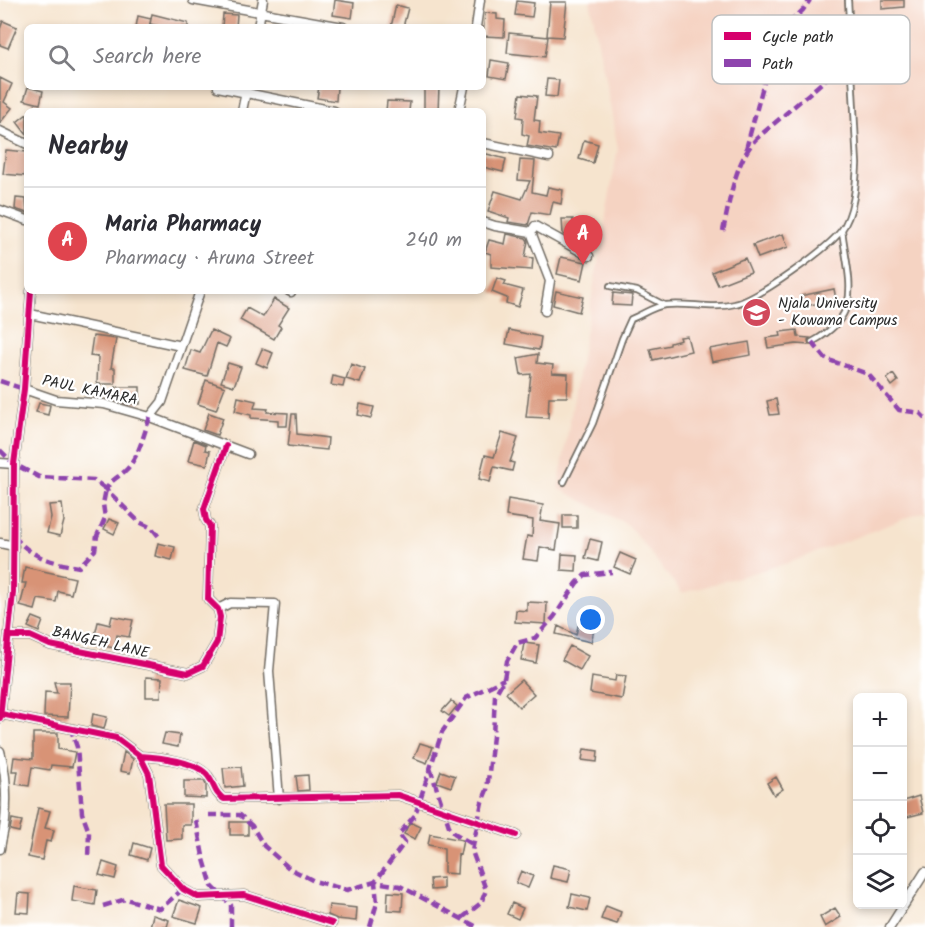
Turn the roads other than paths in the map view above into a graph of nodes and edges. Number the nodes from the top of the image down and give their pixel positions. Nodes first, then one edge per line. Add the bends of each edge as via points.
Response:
1 (193, 0) edge
2 (263, 0) edge
3 (480, 0) edge
4 (849, 0) edge
5 (261, 11) junction
6 (850, 15) edge
7 (259, 24) edge
8 (328, 24) edge
9 (476, 24) edge
10 (853, 84) edge
11 (246, 90) edge
12 (463, 90) edge
13 (243, 108) edge
14 (321, 108) edge
15 (460, 108) edge
16 (0, 131) edge
17 (24, 143) edge
18 (486, 144) edge
19 (549, 157) dead end
20 (0, 210) edge
21 (24, 219) edge
22 (486, 223) edge
23 (533, 229) junction
24 (842, 231) junction
25 (589, 256) dead end
26 (610, 286) dead end
27 (31, 294) edge
28 (200, 294) edge
29 (664, 305) junction
30 (545, 311) dead end
31 (30, 314) junction
32 (812, 342) dead end
33 (182, 346) junction
34 (24, 389) junction
35 (150, 417) junction
36 (226, 446) junction
37 (248, 454) dead end
38 (0, 463) edge
39 (14, 465) junction
40 (564, 482) dead end
41 (0, 543) edge
42 (14, 546) junction
43 (218, 609) junction
44 (10, 636) junction
45 (0, 716) edge
46 (0, 751) edge
47 (140, 756) junction
48 (279, 799) junction
49 (516, 835) dead end
50 (0, 844) edge
51 (0, 849) edge
52 (925, 872) edge
53 (332, 923) dead end
54 (890, 927) edge

1 - 5 street
2 - 5 street
3 - 9 street
4 - 6 lane
5 - 7 street
5 - 8 street
10 - 24 lane via 856,188
11 - 13 street
11 - 14 street
12 - 15 street
16 - 17 street
18 - 19 street
20 - 21 street
22 - 23 street
23 - 25 street
23 - 30 street via 550,281
24 - 29 lane via 776,283 746,300 719,306
24 - 32 lane via 849,305 843,318 827,334
26 - 29 lane via 637,291
27 - 31 street
28 - 33 street
29 - 40 lane via 631,319 593,423
31 - 33 street
31 - 34 street
33 - 35 street via 162,402
34 - 35 street, PAUL KAMARA via 56,400 104,404
34 - 39 street
35 - 36 street, PAUL KAMARA
36 - 37 street, PAUL KAMARA
36 - 43 street via 204,509 210,526 208,599
38 - 39 street
39 - 42 street
41 - 42 street
42 - 44 street
43 - 44 street, BANGEH LANE via 217,642 203,666 188,673 50,645 30,636
43 - 48 street via 230,603 275,604 269,671
44 - 45 street
45 - 47 street via 116,738
46 - 50 street via 5,803
47 - 48 street via 164,757 197,768 207,775 224,800
47 - 53 street via 149,774 161,865 183,889 198,897 244,895
48 - 49 street via 398,795
50 - 51 street
52 - 54 street

